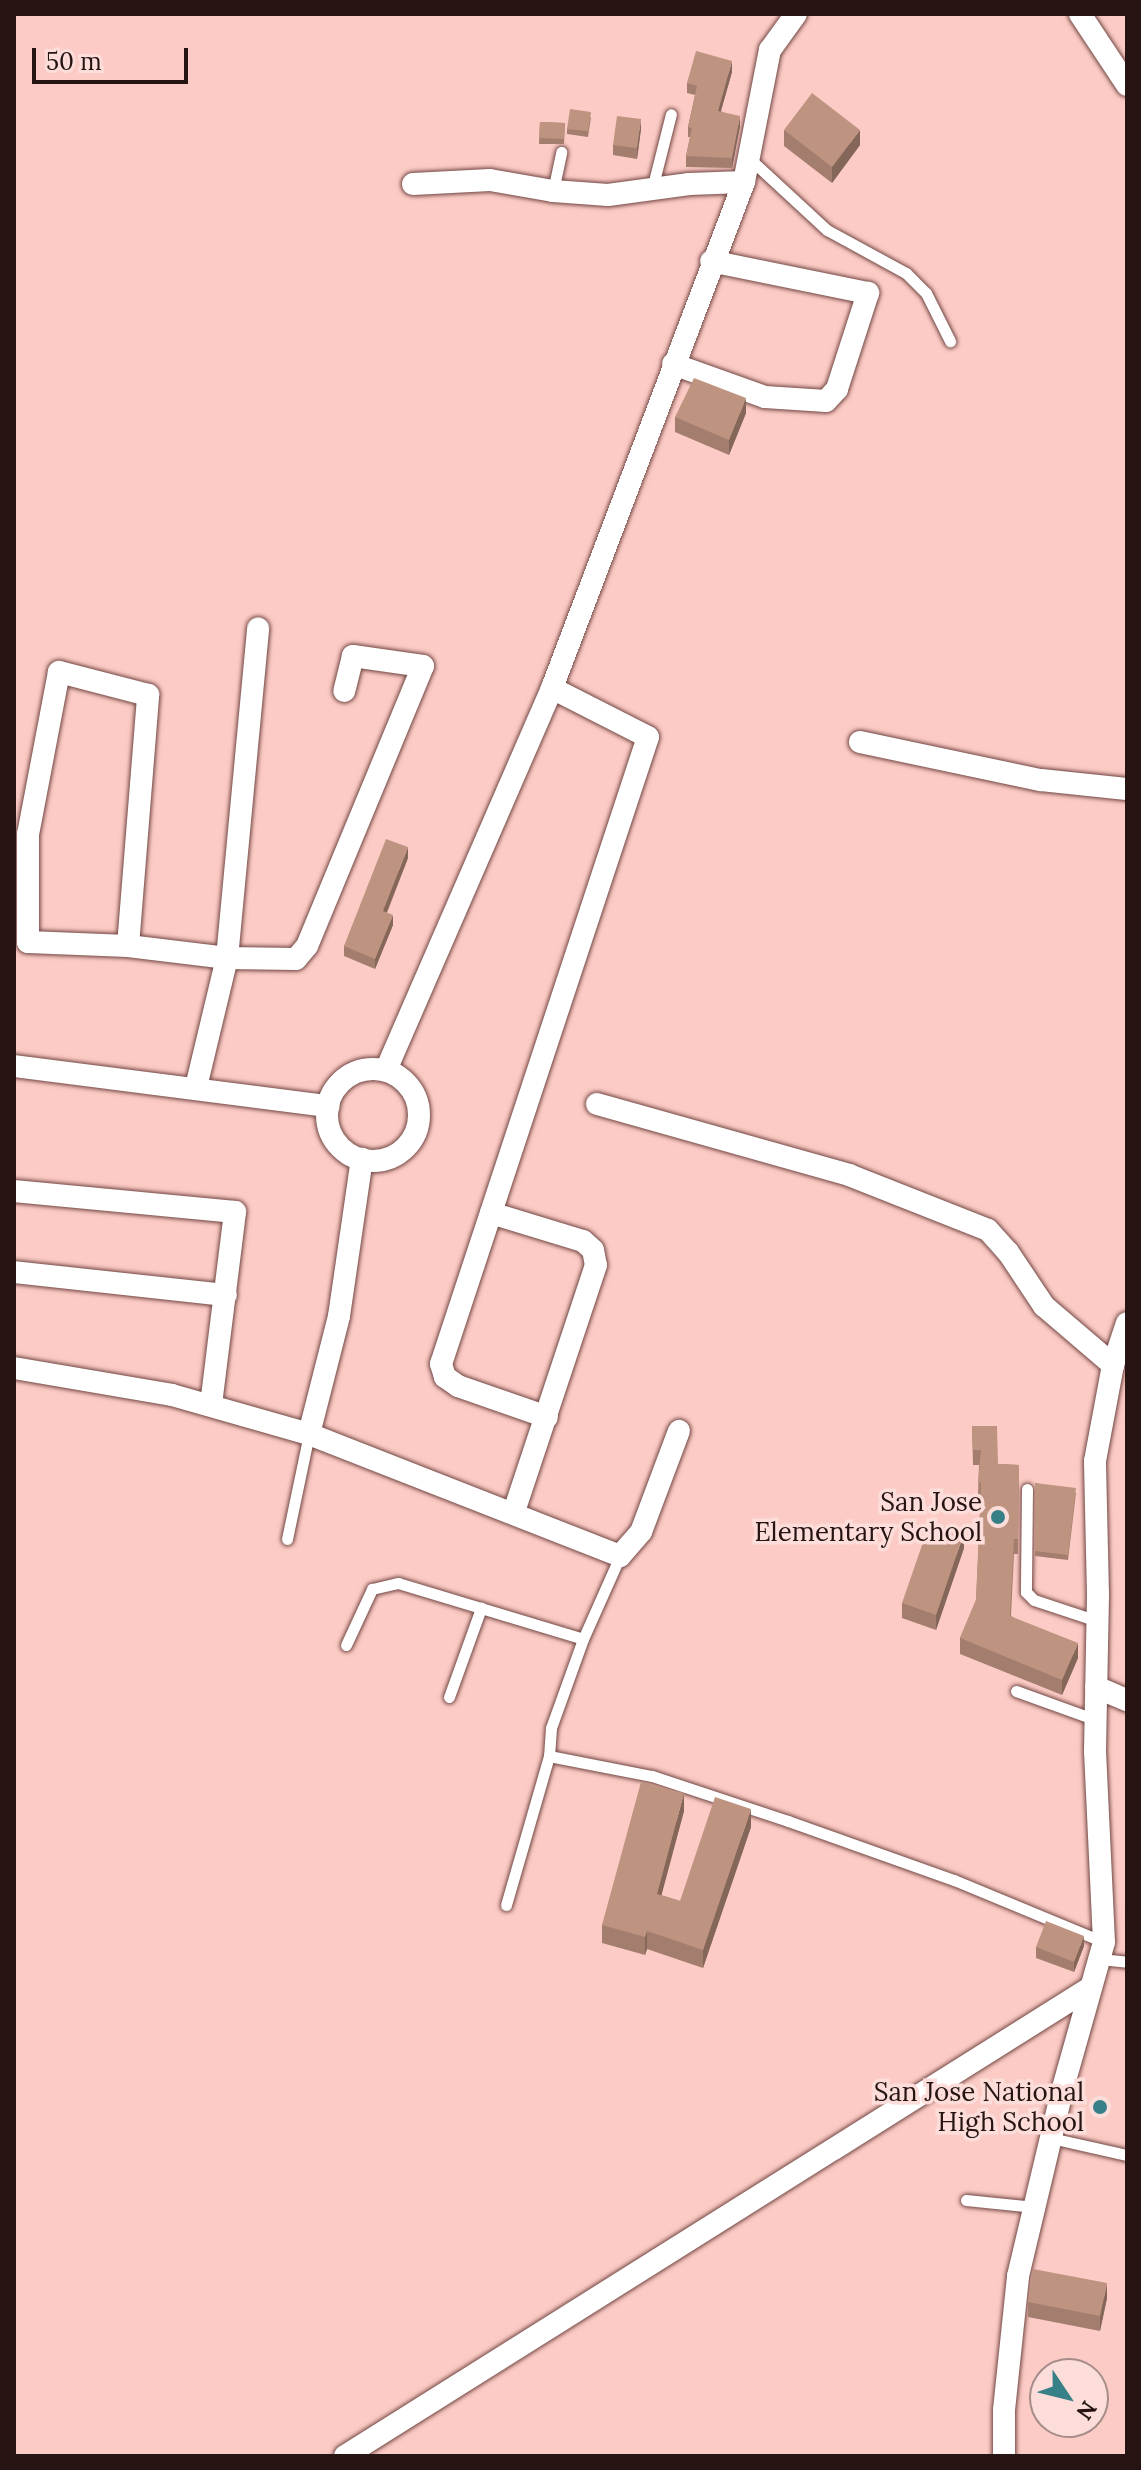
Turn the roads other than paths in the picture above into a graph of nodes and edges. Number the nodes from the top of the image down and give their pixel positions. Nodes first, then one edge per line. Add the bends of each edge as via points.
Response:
1 (796, 14) edge
2 (1080, 14) edge
3 (1127, 85) edge
4 (671, 114) dead end
5 (561, 152) dead end
6 (750, 159) junction
7 (744, 182) junction
8 (413, 184) dead end
9 (652, 189) junction
10 (553, 191) junction
11 (711, 261) junction
12 (950, 341) dead end
13 (673, 364) junction
14 (258, 628) dead end
15 (552, 688) junction
16 (344, 691) dead end
17 (860, 742) dead end
18 (1127, 789) edge
19 (21, 836) edge
20 (128, 946) junction
21 (227, 958) junction
22 (14, 1066) edge
23 (386, 1070) junction
24 (196, 1087) junction
25 (597, 1104) dead end
26 (328, 1106) junction
27 (362, 1159) junction
28 (14, 1191) edge
29 (491, 1213) junction
30 (14, 1272) edge
31 (226, 1295) junction
32 (1127, 1323) edge
33 (1113, 1365) junction
34 (14, 1368) edge
35 (211, 1405) junction
36 (547, 1417) junction
37 (679, 1431) dead end
38 (309, 1434) junction
39 (1027, 1489) dead end
40 (514, 1512) junction
41 (287, 1539) dead end
42 (620, 1556) junction
43 (481, 1608) junction
44 (1097, 1621) junction
45 (583, 1639) junction
46 (346, 1645) dead end
47 (1096, 1687) junction
48 (1016, 1691) dead end
49 (449, 1697) dead end
50 (1127, 1700) edge
51 (1096, 1720) junction
52 (549, 1756) junction
53 (506, 1905) dead end
54 (1102, 1950) junction
55 (1127, 1962) edge
56 (1090, 1988) junction
57 (1051, 2138) junction
58 (1127, 2155) edge
59 (966, 2200) dead end
60 (1035, 2207) junction
61 (345, 2456) edge
62 (1004, 2456) edge

1 - 6 street via 770,50
2 - 3 street
4 - 9 lane
5 - 10 lane
6 - 7 street
6 - 12 lane via 827,230 906,273 926,293
7 - 9 street
7 - 11 street
8 - 10 street via 490,180
9 - 10 street via 608,195
11 - 13 street
11 - 13 street via 868,293 837,389 826,401 765,397
13 - 15 street
14 - 21 street
15 - 23 street
15 - 29 street via 648,737
16 - 21 street via 353,656 423,666 307,946 296,959
17 - 18 street via 1041,780
19 - 20 street via 28,942
19 - 20 street via 59,672 148,695
20 - 21 street
21 - 24 street
22 - 24 street
23 - 26 street via 356,1072 343,1080
23 - 27 street via 412,1089 419,1119 415,1134 392,1156
24 - 26 street
25 - 33 street via 849,1175 988,1230 1044,1306
26 - 27 street via 331,1133 349,1154
27 - 38 street via 339,1316
28 - 31 street via 235,1212
29 - 36 street via 441,1364 445,1377 458,1386
29 - 36 street via 583,1241 593,1250 596,1265
30 - 31 street
31 - 35 street
32 - 33 street
33 - 44 street via 1095,1461
34 - 35 street
35 - 38 street
36 - 40 street
37 - 42 street via 641,1532
38 - 40 street
38 - 41 lane
39 - 44 lane via 1026,1592 1034,1600
40 - 42 street
42 - 45 lane
43 - 45 lane
43 - 46 lane via 398,1583 372,1589
43 - 49 lane
44 - 47 street
45 - 52 lane via 551,1728
47 - 50 street
47 - 51 street
48 - 51 lane
51 - 54 street
52 - 53 lane
52 - 54 lane via 652,1776 788,1821 954,1880
54 - 55 lane
54 - 56 street
56 - 57 street
56 - 61 street
57 - 58 lane
57 - 60 street
59 - 60 lane
60 - 62 street via 1018,2276

